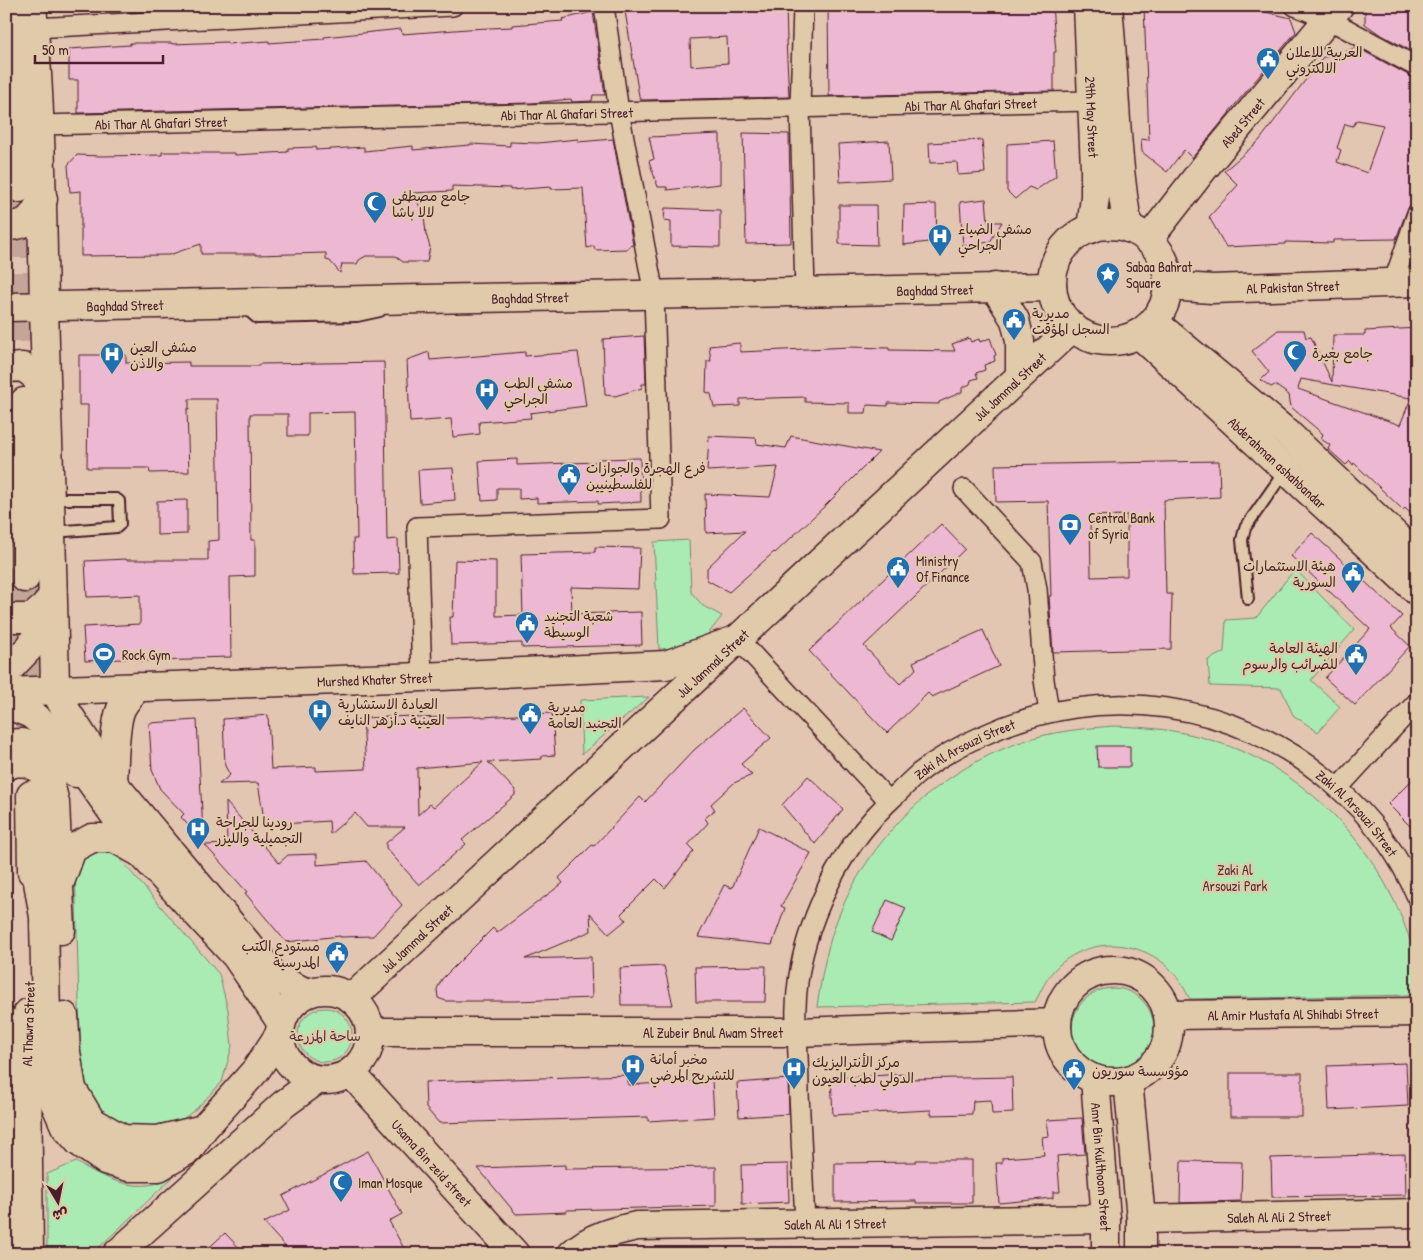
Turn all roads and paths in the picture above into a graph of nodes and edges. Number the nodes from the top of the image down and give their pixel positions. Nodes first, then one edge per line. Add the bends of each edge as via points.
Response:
1 (11, 6) edge
2 (453, 6) edge
3 (604, 6) edge
4 (803, 6) edge
5 (1088, 6) edge
6 (1108, 6) edge
7 (1295, 6) edge
8 (1334, 13) edge
9 (33, 17) edge
10 (1417, 67) edge
11 (1092, 102) junction
12 (800, 108) junction
13 (619, 112) junction
14 (39, 125) junction
15 (31, 193) junction
16 (1417, 214) edge
17 (6, 226) edge
18 (1091, 229) junction
19 (1138, 234) junction
20 (1405, 283) edge
21 (1168, 286) junction
22 (995, 287) junction
23 (1052, 287) junction
24 (805, 291) junction
25 (654, 294) junction
26 (44, 306) junction
27 (6, 307) edge
28 (1073, 327) junction
29 (1146, 328) junction
30 (6, 368) edge
31 (1020, 375) junction
32 (35, 399) junction
33 (1286, 470) junction
34 (964, 489) dead end
35 (50, 499) junction
36 (52, 532) junction
37 (1417, 556) edge
38 (25, 578) tunnel mouth
39 (1417, 591) edge
40 (50, 598) junction
41 (1248, 599) dead end
42 (6, 618) edge
43 (738, 639) junction
44 (6, 672) edge
45 (422, 677) junction
46 (137, 687) junction
47 (55, 690) junction
48 (6, 692) edge
49 (1417, 702) edge
50 (6, 704) edge
51 (1049, 712) junction
52 (6, 744) edge
53 (6, 766) edge
54 (103, 785) junction
55 (1338, 788) junction
56 (31, 795) tunnel mouth
57 (889, 801) junction
58 (33, 853) junction
59 (142, 854) junction
60 (59, 885) junction
61 (1417, 898) edge
62 (307, 993) junction
63 (352, 998) junction
64 (1417, 1012) edge
65 (1168, 1015) junction
66 (6, 1022) edge
67 (1057, 1023) junction
68 (280, 1028) junction
69 (370, 1032) junction
70 (797, 1032) junction
71 (256, 1070) junction
72 (351, 1073) junction
73 (1095, 1079) junction
74 (317, 1080) junction
75 (1128, 1080) junction
76 (284, 1104) junction
77 (195, 1140) junction
78 (207, 1174) junction
79 (1417, 1212) edge
80 (1106, 1219) junction
81 (1141, 1219) junction
82 (805, 1223) junction
83 (508, 1251) edge
84 (9, 1254) edge
85 (29, 1254) edge
86 (117, 1254) edge
87 (572, 1254) edge
88 (1106, 1254) edge
89 (1141, 1254) edge

1 - 15 main road
2 - 9 street
3 - 13 street
4 - 12 street
5 - 11 main road, 29th May Street
6 - 19 main road, 29th May Street via 1122,194
7 - 8 street
8 - 10 street
8 - 19 main road, Abed Street via 1204,168
9 - 14 main road
11 - 12 street, Abi Thar Al Ghafari Street
11 - 18 main road, 29th May Street via 1095,197
12 - 13 street, Abi Thar Al Ghafari Street
12 - 24 street
13 - 14 street, Abi Thar Al Ghafari Street
13 - 25 street
14 - 15 main road
15 - 17 main road via 31,219 18,226
15 - 26 main road
16 - 20 street
18 - 19 main road via 1109,226
18 - 23 main road via 1074,238 1062,251 1054,268
19 - 21 main road via 1158,250 1166,266
20 - 21 main road, Al Pakistan Street via 1212,289
21 - 29 main road via 1164,305
22 - 23 main road, Baghdad Street
22 - 24 main road, Baghdad Street
22 - 31 main road via 1015,320 1020,341
23 - 28 main road via 1056,306
24 - 25 main road, Baghdad Street
25 - 26 main road, Baghdad Street
25 - 45 street via 661,519 417,527
26 - 27 main road, Baghdad Street
26 - 32 main road
28 - 29 main road via 1101,341 1120,340
28 - 31 main road, Jul Jammal Street
29 - 33 main road, Abderahman ashahbandar
29 - 37 main road, Abderahman ashahbandar via 1287,433
30 - 32 main road via 23,367 34,375
31 - 43 main road, Jul Jammal Street
32 - 35 main road
32 - 38 main road
33 - 39 main road, Abderahman ashahbandar
33 - 41 lane via 1245,528 1242,540
34 - 51 street via 1032,562
35 - 36 main road
35 - 36 lane via 119,501 120,524 117,527
36 - 40 main road
40 - 42 main road via 32,618
40 - 44 main road via 30,646
40 - 47 main road
43 - 45 main road, Murshed Khater Street via 666,665
43 - 57 street
43 - 63 main road, Jul Jammal Street
45 - 46 main road, Murshed Khater Street
46 - 47 main road, Murshed Khater Street
46 - 54 main road via 121,710
47 - 48 main road, Murshed Khater Street
47 - 54 main road
49 - 55 street
50 - 54 main road via 31,714 61,739
51 - 55 street, Zaki Al Arsouzi Street via 1112,704 1186,711 1256,734 1289,751
51 - 57 street, Zaki Al Arsouzi Street via 970,741 920,773
52 - 54 main road via 22,743 48,753
53 - 60 main road via 16,762 28,763 48,779 55,803
54 - 59 main road
54 - 62 main road via 276,978
55 - 61 street, Zaki Al Arsouzi Street via 1378,831
56 - 58 main road, Al Thawra Street
57 - 70 street, Zaki Al Arsouzi Street via 858,836 821,900 800,971
58 - 77 main road via 44,917 47,1070 54,1100 65,1126 79,1142 105,1160 129,1167 159,1167
58 - 85 main road, Al Thawra Street via 27,1074
59 - 60 main road via 114,838 92,838 72,849
59 - 68 main road via 236,956
60 - 77 main road via 66,1052 72,1089 91,1121 123,1139
62 - 63 main road via 322,990
62 - 68 main road via 287,1010
63 - 69 main road via 368,1019
64 - 65 main road, Al Amir Mustafa Al Shihabi Street
65 - 67 main road via 1163,999 1153,986 1131,973 1106,970 1076,984 1066,995
65 - 75 main road via 1165,1048 1144,1073
66 - 84 main road, Al Thawra Street
67 - 70 main road, Al Zubeir Bnul Awam Street
67 - 73 main road via 1059,1041 1067,1058
68 - 71 main road
68 - 74 main road via 281,1048 286,1059 299,1073
69 - 70 main road, Al Zubeir Bnul Awam Street
69 - 72 main road via 369,1048
70 - 82 street, Zaki Al Arsouzi Street
71 - 76 main road
71 - 77 main road
72 - 74 main road via 329,1081
72 - 83 main road, Usama Bin zeid street
73 - 75 main road
73 - 80 main road, Amr Bin Kulthoom Street
74 - 76 main road
75 - 81 main road
76 - 78 main road
77 - 78 main road
78 - 86 main road
79 - 81 main road, Saleh Al Ali 2 Street
80 - 82 main road, Saleh Al Ali 1 Street
80 - 88 main road, Amr Bin Kulthoom Street
81 - 89 main road
82 - 87 main road, Saleh Al Ali 1 Street via 637,1226 596,1238

